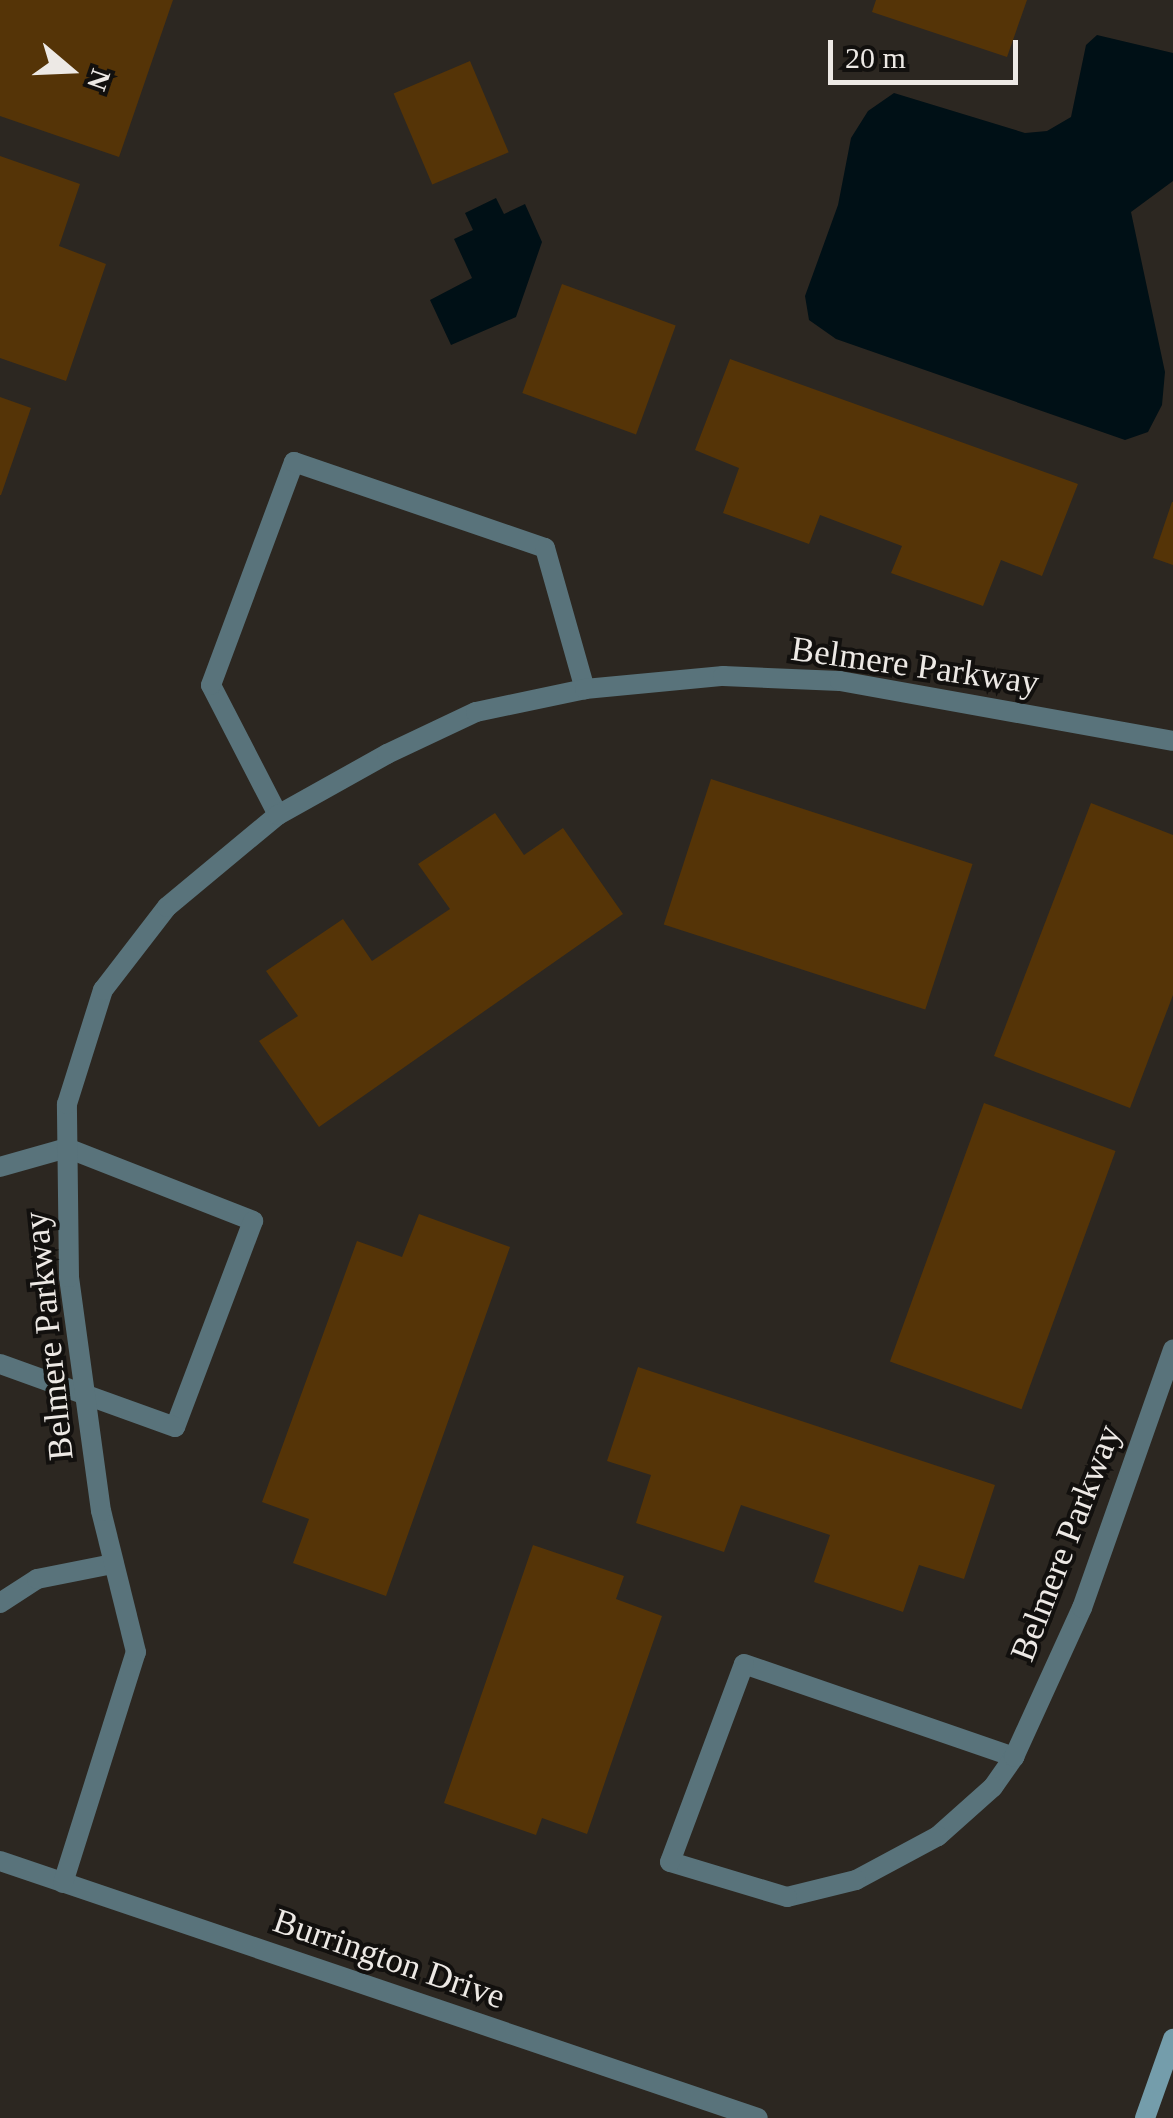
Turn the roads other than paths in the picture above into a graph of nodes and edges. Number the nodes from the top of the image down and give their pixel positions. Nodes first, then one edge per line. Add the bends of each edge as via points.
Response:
1 (585, 689) junction
2 (1173, 741) edge
3 (278, 816) junction
4 (67, 1148) junction
5 (0, 1166) edge
6 (1173, 1350) edge
7 (0, 1364) edge
8 (84, 1394) junction
9 (113, 1564) junction
10 (0, 1603) edge
11 (1014, 1757) junction
12 (0, 1861) edge
13 (63, 1883) junction
14 (1173, 2039) edge
15 (758, 2118) edge
16 (1145, 2118) edge

1 - 2 street, Belmere Parkway via 723,676 840,681
1 - 3 street, Belmere Parkway via 476,712
1 - 3 street via 545,548 294,462 211,685
3 - 4 street, Belmere Parkway via 167,907 102,990 67,1104
4 - 5 street
4 - 8 street, Belmere Parkway via 69,1277
4 - 8 street via 253,1221 175,1427
6 - 11 street, Belmere Parkway via 1082,1608
7 - 8 street
8 - 9 street, Belmere Parkway
9 - 10 street via 37,1578
9 - 13 street, Belmere Parkway via 136,1652
11 - 11 street, Belmere Parkway via 993,1787 938,1836 856,1880 787,1896 670,1862 744,1664
12 - 13 street, Burrington Drive
13 - 15 street, Burrington Drive
14 - 16 main road

